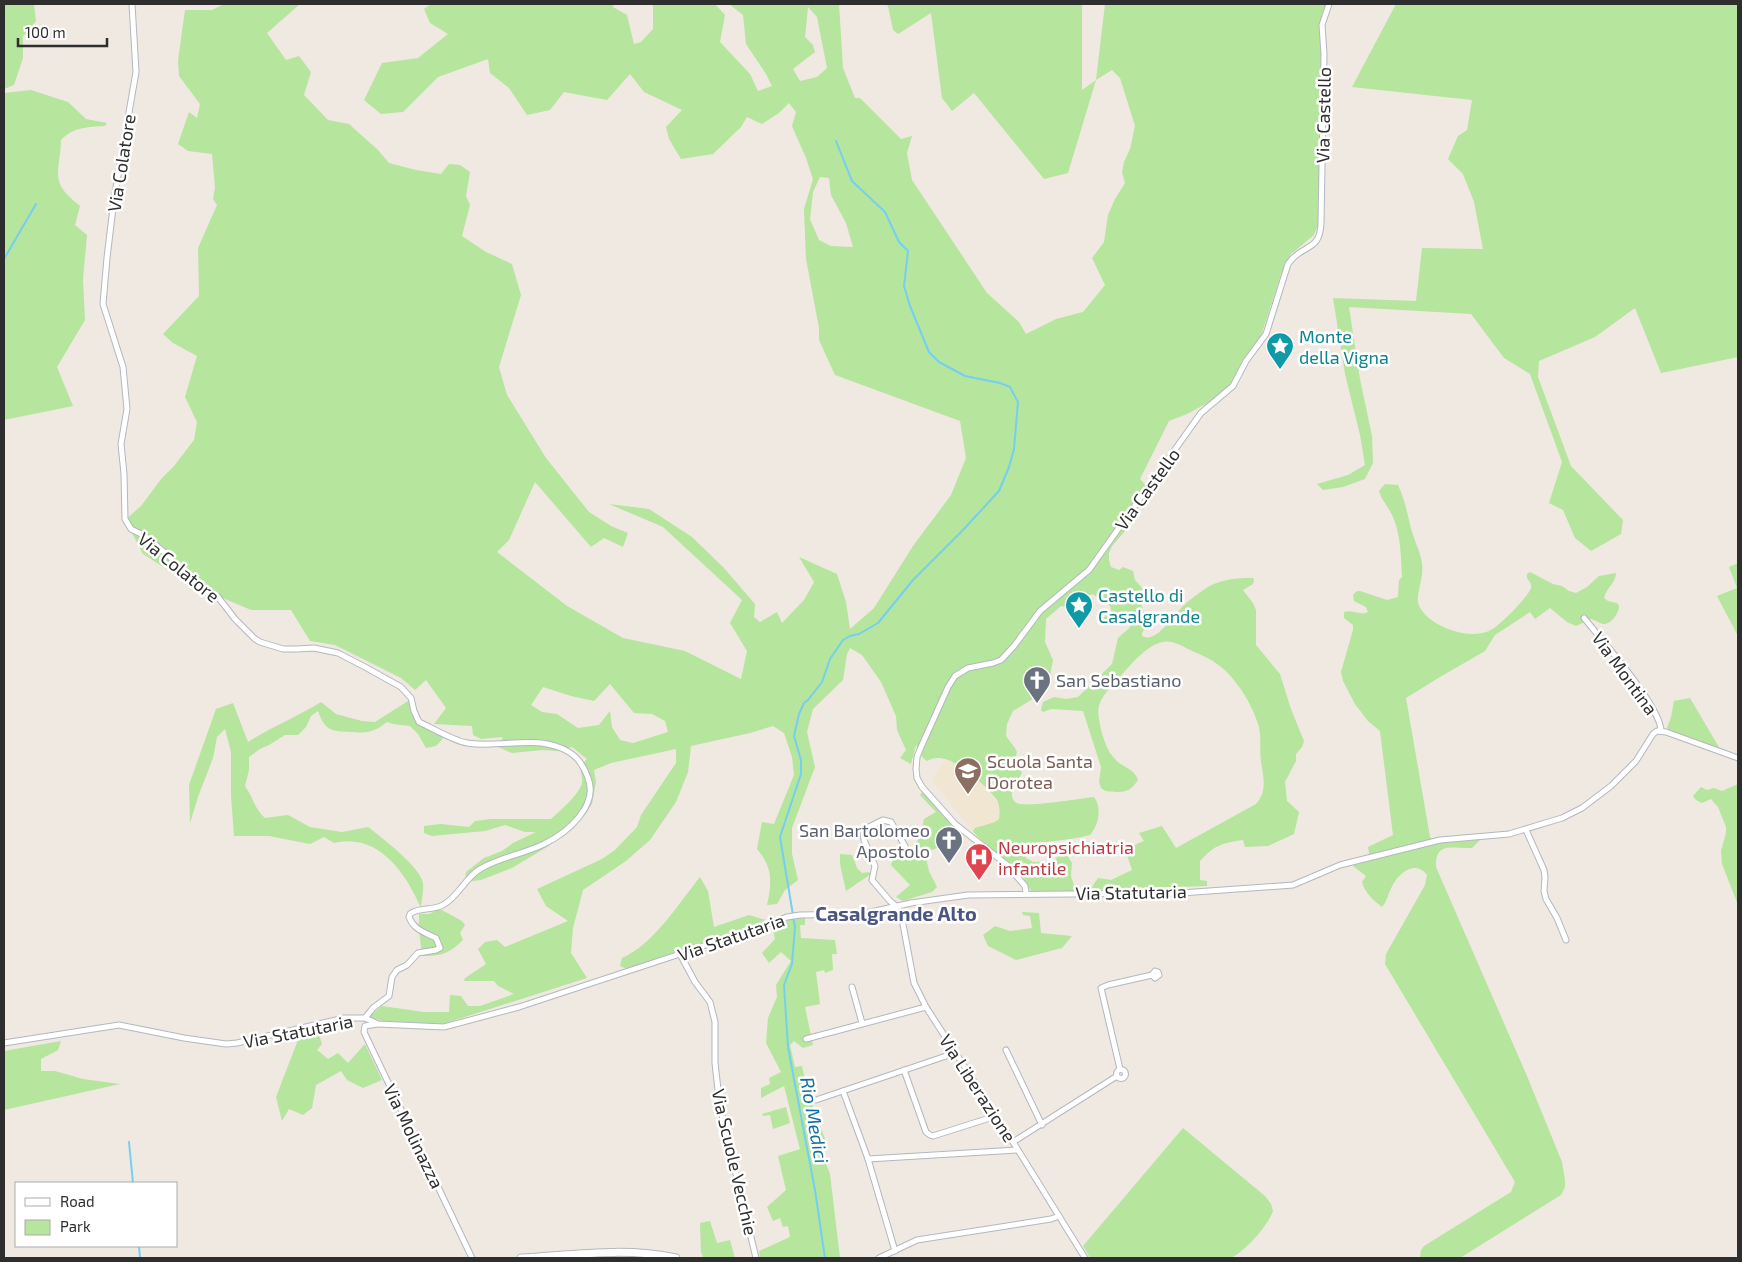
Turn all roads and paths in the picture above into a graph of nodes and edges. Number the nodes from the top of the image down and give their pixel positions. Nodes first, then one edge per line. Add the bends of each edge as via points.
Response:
1 (132, 4) edge
2 (1329, 4) edge
3 (1584, 618) dead end
4 (1661, 730) junction
5 (1738, 758) edge
6 (1526, 830) junction
7 (905, 846) dead end
8 (1026, 894) junction
9 (898, 907) junction
10 (1566, 940) dead end
11 (680, 954) junction
12 (1152, 975) dead end
13 (852, 987) dead end
14 (926, 1007) junction
15 (365, 1018) junction
16 (862, 1023) junction
17 (378, 1024) junction
18 (806, 1039) dead end
19 (4, 1043) edge
20 (1006, 1050) dead end
21 (955, 1053) junction
22 (904, 1070) junction
23 (843, 1091) junction
24 (816, 1100) dead end
25 (996, 1116) junction
26 (1042, 1125) junction
27 (1013, 1142) junction
28 (1018, 1150) junction
29 (868, 1159) junction
30 (1059, 1216) junction
31 (895, 1251) junction
32 (472, 1258) edge
33 (521, 1258) edge
34 (676, 1258) edge
35 (756, 1258) edge
36 (879, 1258) edge
37 (1085, 1258) edge

1 - 15 street, Via Colatore via 136,72 114,199 103,304 123,367 127,409 121,444 125,519 132,529 170,556 182,572 218,597 235,619 260,642 284,649 314,648 338,653 401,687 412,698 418,722 466,743 533,742 561,747 583,764 590,782 591,793 585,808 568,828 544,844 480,869 445,904 410,914 414,926 436,938 440,948 418,953 397,970 392,977 389,996
2 - 8 street, Via Castello via 1322,25 1320,232 1314,245 1294,255 1288,264 1266,334 1233,386 1201,413 1089,570 1040,611 1001,660 968,668 955,676 919,751 917,773 925,791 955,824 1006,864 1025,886
3 - 4 street, Via Montina via 1646,698 1659,718
4 - 5 street
4 - 6 street, Via Statutaria via 1653,734 1636,761 1595,799 1576,812
6 - 8 street, Via Statutaria via 1440,840 1340,864 1293,885 1181,893
6 - 10 street via 1545,873 1546,899
7 - 9 street via 890,822 883,820 863,833 874,866 872,880
8 - 9 street, Via Statutaria via 968,895
9 - 11 street, Via Statutaria via 862,914 790,916
9 - 14 street, Via Liberazione via 914,983
11 - 17 street, Via Statutaria via 519,1007 444,1027
11 - 35 street, Via Scuole Vecchie via 710,1002 715,1022 720,1107
12 - 26 street via 1101,988 1120,1069 1117,1076
13 - 16 street
14 - 16 street
14 - 21 street, Via Liberazione
15 - 17 street, Via Statutaria
15 - 19 street, Via Statutaria via 344,1018 226,1044 119,1025
16 - 18 street
17 - 32 street, Via Molinazza via 365,1026 364,1032
20 - 26 street
21 - 22 street
21 - 25 street, Via Liberazione
22 - 23 street
22 - 25 street via 926,1132 930,1135
23 - 24 street
23 - 29 street
25 - 27 street, Via Liberazione
26 - 27 street
27 - 28 street, Via Liberazione
28 - 29 street
28 - 30 street, Via Liberazione
29 - 31 street
30 - 31 street via 917,1240
30 - 37 street, Via Liberazione
31 - 36 street
33 - 34 main road via 620,1252

